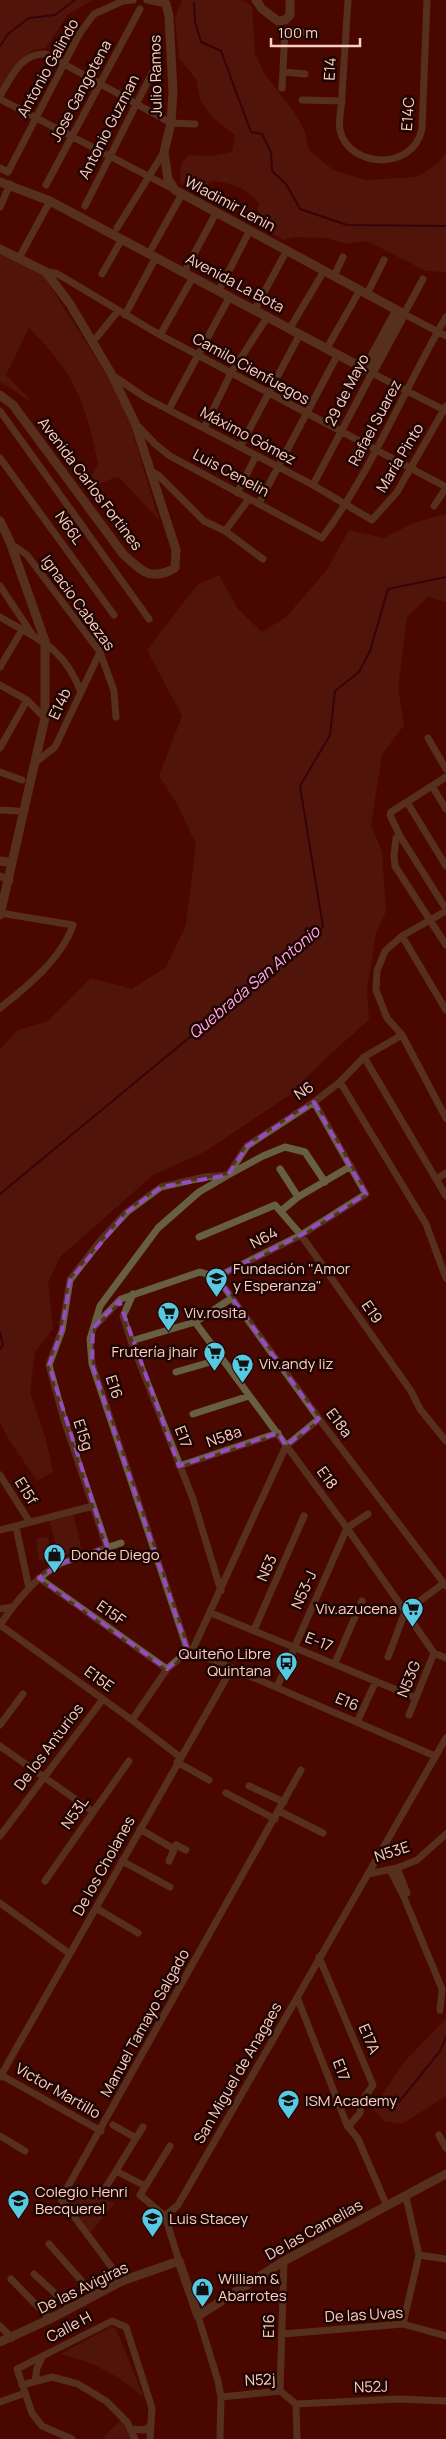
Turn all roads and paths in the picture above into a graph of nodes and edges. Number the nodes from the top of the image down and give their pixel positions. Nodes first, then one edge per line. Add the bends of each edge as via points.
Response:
1 (133, 0) edge
2 (147, 0) edge
3 (256, 0) edge
4 (290, 0) edge
5 (348, 0) edge
6 (427, 0) edge
7 (164, 2) edge
8 (261, 5) edge
9 (140, 9) dead end
10 (284, 20) junction
11 (285, 31) junction
12 (311, 33) dead end
13 (158, 61) dead end
14 (64, 65) junction
15 (284, 72) junction
16 (305, 74) dead end
17 (100, 84) junction
18 (282, 88) dead end
19 (0, 98) edge
20 (302, 100) dead end
21 (342, 101) junction
22 (136, 104) junction
23 (36, 118) junction
24 (171, 123) junction
25 (195, 124) dead end
26 (72, 138) junction
27 (345, 138) joint
28 (164, 152) junction
29 (109, 158) junction
30 (0, 168) edge
31 (148, 178) junction
32 (0, 182) edge
33 (10, 184) junction
34 (46, 185) dead end
35 (178, 192) junction
36 (50, 201) junction
37 (85, 206) dead end
38 (0, 207) edge
39 (216, 213) junction
40 (117, 228) dead end
41 (250, 230) junction
42 (122, 239) junction
43 (152, 248) dead end
44 (0, 249) edge
45 (287, 250) junction
46 (156, 257) junction
47 (343, 257) dead end
48 (19, 258) junction
49 (384, 260) dead end
50 (187, 267) dead end
51 (324, 271) junction
52 (46, 272) junction
53 (102, 274) dead end
54 (334, 276) junction
55 (192, 277) junction
56 (423, 279) dead end
57 (219, 290) junction
58 (363, 292) junction
59 (230, 296) junction
60 (255, 309) junction
61 (118, 311) junction
62 (403, 311) junction
63 (125, 315) junction
64 (268, 316) junction
65 (446, 317) edge
66 (290, 328) junction
67 (438, 332) junction
68 (300, 334) junction
69 (160, 335) junction
70 (446, 336) edge
71 (97, 337) dead end
72 (327, 348) junction
73 (338, 354) junction
74 (198, 355) junction
75 (368, 371) junction
76 (231, 373) junction
77 (112, 375) junction
78 (408, 391) junction
79 (268, 393) junction
80 (0, 395) edge
81 (169, 409) junction
82 (445, 409) edge
83 (0, 411) edge
84 (305, 414) junction
85 (135, 423) junction
86 (204, 428) junction
87 (341, 433) junction
88 (240, 447) junction
89 (376, 451) junction
90 (256, 456) junction
91 (0, 458) edge
92 (276, 467) junction
93 (410, 468) junction
94 (150, 471) junction
95 (313, 485) junction
96 (446, 488) edge
97 (237, 493) junction
98 (249, 499) junction
99 (258, 503) junction
100 (346, 504) junction
101 (434, 506) dead end
102 (372, 520) joint
103 (0, 522) edge
104 (225, 531) junction
105 (322, 538) joint
106 (10, 542) junction
107 (263, 559) dead end
108 (0, 586) edge
109 (114, 615) dead end
110 (0, 618) edge
111 (149, 619) dead end
112 (22, 630) junction
113 (33, 635) junction
114 (44, 641) junction
115 (100, 652) junction
116 (0, 667) edge
117 (0, 685) edge
118 (81, 692) junction
119 (27, 700) junction
120 (116, 717) dead end
121 (45, 718) junction
122 (428, 738) dead end
123 (0, 748) edge
124 (36, 762) junction
125 (446, 770) edge
126 (0, 772) edge
127 (446, 777) edge
128 (22, 780) dead end
129 (432, 786) junction
130 (407, 802) junction
131 (446, 809) edge
132 (0, 810) edge
133 (17, 811) dead end
134 (400, 836) junction
135 (0, 861) edge
136 (12, 864) junction
137 (446, 866) edge
138 (0, 876) edge
139 (10, 881) junction
140 (446, 910) edge
141 (0, 914) edge
142 (429, 920) junction
143 (402, 936) junction
144 (446, 945) edge
145 (0, 1008) edge
146 (446, 1010) edge
147 (402, 1035) junction
148 (364, 1057) junction
149 (340, 1082) junction
150 (314, 1102) junction
151 (446, 1118) edge
152 (351, 1166) junction
153 (280, 1169) dead end
154 (446, 1173) edge
155 (228, 1175) junction
156 (436, 1179) junction
157 (325, 1182) junction
158 (446, 1196) edge
159 (298, 1197) junction
160 (281, 1211) junction
161 (301, 1235) junction
162 (199, 1237) dead end
163 (217, 1277) junction
164 (446, 1278) edge
165 (133, 1294) junction
166 (232, 1298) junction
167 (195, 1322) junction
168 (93, 1328) junction
169 (131, 1341) junction
170 (221, 1358) junction
171 (176, 1372) dead end
172 (249, 1396) junction
173 (193, 1414) dead end
174 (319, 1419) junction
175 (278, 1433) junction
176 (446, 1440) edge
177 (286, 1446) junction
178 (180, 1466) junction
179 (0, 1475) edge
180 (93, 1506) junction
181 (368, 1514) dead end
182 (304, 1516) dead end
183 (29, 1521) junction
184 (16, 1527) junction
185 (347, 1528) junction
186 (0, 1530) edge
187 (121, 1543) dead end
188 (106, 1548) junction
189 (39, 1578) junction
190 (445, 1585) edge
191 (29, 1588) junction
192 (221, 1591) junction
193 (362, 1600) dead end
194 (12, 1607) junction
195 (0, 1609) edge
196 (406, 1612) junction
197 (211, 1613) junction
198 (0, 1625) edge
199 (254, 1630) junction
200 (294, 1647) junction
201 (190, 1651) junction
202 (434, 1654) junction
203 (388, 1657) dead end
204 (446, 1658) edge
205 (335, 1663) junction
206 (232, 1668) junction
207 (167, 1670) junction
208 (376, 1681) junction
209 (276, 1687) junction
210 (23, 1694) dead end
211 (416, 1698) junction
212 (103, 1699) junction
213 (409, 1715) dead end
214 (132, 1720) junction
215 (357, 1722) junction
216 (0, 1725) edge
217 (446, 1738) edge
218 (0, 1746) edge
219 (435, 1756) junction
220 (179, 1760) junction
221 (129, 1761) dead end
222 (301, 1770) dead end
223 (44, 1777) junction
224 (209, 1780) dead end
225 (249, 1786) dead end
226 (226, 1793) dead end
227 (284, 1802) junction
228 (92, 1811) junction
229 (279, 1811) junction
230 (275, 1819) junction
231 (446, 1828) edge
232 (140, 1829) junction
233 (323, 1833) dead end
234 (446, 1834) edge
235 (0, 1836) edge
236 (439, 1841) junction
237 (174, 1849) junction
238 (186, 1850) dead end
239 (122, 1860) junction
240 (168, 1861) dead end
241 (394, 1869) junction
242 (368, 1874) junction
243 (45, 1881) dead end
244 (170, 1887) dead end
245 (0, 1903) edge
246 (96, 1908) junction
247 (138, 1933) dead end
248 (70, 1954) junction
249 (319, 1957) junction
250 (446, 1990) edge
251 (297, 1997) junction
252 (440, 2010) dead end
253 (1, 2076) edge
254 (113, 2125) dead end
255 (143, 2127) dead end
256 (348, 2127) junction
257 (101, 2131) junction
258 (439, 2135) dead end
259 (0, 2136) edge
260 (136, 2138) junction
261 (170, 2146) dead end
262 (446, 2148) edge
263 (25, 2152) dead end
264 (116, 2171) junction
265 (446, 2174) edge
266 (145, 2186) junction
267 (106, 2187) dead end
268 (406, 2197) junction
269 (387, 2206) junction
270 (165, 2216) junction
271 (49, 2244) dead end
272 (419, 2255) junction
273 (446, 2259) edge
274 (179, 2261) junction
275 (284, 2261) junction
276 (34, 2274) dead end
277 (11, 2279) dead end
278 (122, 2281) junction
279 (95, 2296) junction
280 (71, 2308) junction
281 (198, 2316) junction
282 (50, 2319) junction
283 (403, 2324) junction
284 (0, 2326) edge
285 (283, 2334) junction
286 (446, 2336) edge
287 (12, 2338) junction
288 (0, 2342) edge
289 (43, 2356) junction
290 (35, 2381) junction
291 (22, 2385) junction
292 (280, 2390) junction
293 (24, 2393) junction
294 (221, 2397) junction
295 (446, 2401) edge
296 (0, 2402) edge
297 (296, 2404) junction
298 (151, 2424) junction
299 (130, 2429) junction
300 (72, 2439) edge
301 (135, 2439) edge
302 (150, 2439) edge
303 (220, 2439) edge
304 (297, 2439) edge

1 - 14 street, Antonio Galindo via 94,14
2 - 7 street
3 - 8 street
4 - 10 street via 291,10
5 - 21 street, E14
6 - 27 street, E14C via 419,142 403,156 384,160 366,157 352,149
7 - 24 street, Julio Ramos via 173,91
8 - 10 street via 278,21
9 - 17 street, Jose Gangotena
10 - 11 street
11 - 12 street
11 - 15 street
13 - 22 street, Antonio Guzman
14 - 17 street
14 - 19 street via 46,54 36,55 20,64
14 - 23 street, Antonio Galindo
15 - 16 street
15 - 18 street
17 - 22 street
17 - 26 street, Jose Gangotena
19 - 23 street, Wladimir Lenin
20 - 21 street
21 - 27 street, E14 via 340,130
22 - 24 street
22 - 29 street, Antonio Guzman
23 - 26 street, Wladimir Lenin
23 - 30 street, Antonio Galindo via 8,172
24 - 25 street
24 - 28 street, Julio Ramos
26 - 29 street, Wladimir Lenin
26 - 34 street, Jose Gangotena
28 - 31 street, Julio Ramos
28 - 35 street, Julio Ramos via 168,178
29 - 31 street, Wladimir Lenin
29 - 37 street, Antonio Guzman
31 - 35 street, Wladimir Lenin
31 - 40 street, Julio Ramos
32 - 33 street
33 - 36 street, Avenida La Bota
33 - 38 street
35 - 39 street, Wladimir Lenin
35 - 43 street
36 - 42 street, Avenida La Bota
36 - 48 street
39 - 41 street, Wladimir Lenin
39 - 50 street
41 - 45 street, Wladimir Lenin
41 - 57 street
42 - 46 street, Avenida La Bota
42 - 53 street
44 - 48 street, Avenida Carlos Fortines
45 - 51 street, Wladimir Lenin
45 - 60 street
46 - 55 street, Avenida La Bota
46 - 63 street
47 - 54 street
48 - 52 street, Avenida Carlos Fortines
49 - 58 street
51 - 54 street, Wladimir Lenin
51 - 66 street
52 - 61 street, Camilo Cienfuegos via 56,273
52 - 77 street, Avenida Carlos Fortines via 70,304
54 - 58 street, Wladimir Lenin
55 - 57 street, Avenida La Bota
55 - 69 street
56 - 62 street, 29 de Mayo
57 - 59 street, Avenida La Bota
58 - 62 street, Wladimir Lenin
58 - 72 street
59 - 60 street, Avenida La Bota
59 - 74 street
60 - 64 street, Avenida La Bota
61 - 63 street, Camilo Cienfuegos
61 - 71 street
62 - 67 street, Wladimir Lenin
62 - 75 street, 29 de Mayo
63 - 69 street, Camilo Cienfuegos
64 - 66 street, Avenida La Bota
64 - 76 street
65 - 67 street, Rafael Suarez
66 - 68 street, Avenida La Bota
67 - 70 street, Wladimir Lenin
67 - 78 street, Rafael Suarez
68 - 72 street, Avenida La Bota
68 - 79 street
69 - 74 street, Camilo Cienfuegos
72 - 73 street, Avenida La Bota
73 - 75 street, Avenida La Bota
73 - 84 street
74 - 76 street, Camilo Cienfuegos
74 - 81 street
75 - 78 street, Avenida La Bota
75 - 87 street, 29 de Mayo
76 - 79 street, Camilo Cienfuegos
76 - 86 street
77 - 81 street, Máximo Gómez
77 - 85 street, Avenida Carlos Fortines
78 - 82 street, Avenida La Bota
78 - 89 street, Rafael Suarez
79 - 84 street, Camilo Cienfuegos
79 - 88 street
80 - 94 street, Avenida Carlos Fortines via 13,405 123,554 144,573 162,576 175,568 176,550
81 - 86 street, Máximo Gómez
82 - 93 street, María Pinto
83 - 111 street
84 - 87 street, Camilo Cienfuegos
84 - 92 street
85 - 94 street, Avenida Carlos Fortines
85 - 97 street, Luis Cenelin via 170,456
86 - 88 street, Máximo Gómez
87 - 89 street, Camilo Cienfuegos
87 - 95 street, 29 de Mayo
88 - 90 street, Máximo Gómez
89 - 93 street, Camilo Cienfuegos
89 - 100 street, Rafael Suarez
90 - 92 street, Máximo Gómez
90 - 97 street
91 - 109 street, N66L
92 - 95 street, Máximo Gómez
92 - 99 street
93 - 96 street, Camilo Cienfuegos
93 - 102 street, María Pinto via 389,504
94 - 104 street via 158,475 204,521
95 - 100 street, Máximo Gómez
96 - 101 street
97 - 98 street, Luis Cenelin
98 - 99 street, Luis Cenelin
98 - 104 street
99 - 105 street, Luis Cenelin
100 - 102 street, Máximo Gómez
100 - 105 street, Rafael Suarez
103 - 106 street
104 - 107 street
106 - 114 street
106 - 115 street, Ignacio Cabezas via 27,555
108 - 113 street
110 - 112 street
112 - 113 street
112 - 116 street
113 - 114 street
114 - 118 street via 67,666
114 - 121 street
115 - 118 street, E14b
115 - 120 street, Ignacio Cabezas via 114,690
117 - 119 street
118 - 124 street, E14b via 55,747
119 - 121 street
119 - 123 street
121 - 124 street
122 - 125 street
124 - 136 street
126 - 128 street
127 - 129 street
129 - 130 street
129 - 131 street
130 - 134 street via 390,815
130 - 137 street
132 - 133 street
134 - 140 street
134 - 142 street via 396,838 394,861
135 - 136 street
136 - 139 street
138 - 139 street
139 - 141 street
140 - 142 street
141 - 145 street via 73,925 69,936 48,963
142 - 143 street
142 - 144 street
143 - 146 street
143 - 147 street via 385,950 377,971 376,990 387,1018
147 - 148 street, N6
147 - 151 street
148 - 149 street, N6
148 - 156 street
149 - 150 street, N6
149 - 164 street via 426,1224
150 - 152 street
150 - 155 street, N6 via 247,1146
152 - 157 street
152 - 161 street, N64 via 366,1194
153 - 159 street
154 - 156 street
155 - 157 street, E16 via 276,1150 290,1148 306,1152
155 - 168 street, E16 via 199,1192 158,1228 100,1306
155 - 180 street, E15g via 161,1187 127,1212 70,1280 62,1330 49,1365
156 - 158 street
157 - 159 street
159 - 160 street
160 - 161 street, E19
160 - 162 street, E19 via 272,1205
161 - 163 street, N64
161 - 176 street, E19 via 411,1391 420,1409
163 - 165 street via 200,1272
163 - 166 street, E18a
165 - 168 street via 121,1299
165 - 169 street, E17 via 124,1316
166 - 167 street
166 - 174 street, E18a
167 - 169 street
167 - 170 street, E18
168 - 201 street, E16 via 90,1339 92,1364
169 - 178 street, E17
170 - 171 street
170 - 172 street, E18
172 - 173 street
172 - 175 street, E18
174 - 177 street
174 - 190 street, E18a
175 - 177 street, E18
175 - 178 street, N58a
177 - 185 street, E18
177 - 192 street
178 - 192 street, E17
179 - 183 street, E15f
180 - 183 street
180 - 188 street, E15g
181 - 185 street
182 - 199 street, N53
183 - 184 street
184 - 186 street
184 - 191 street
185 - 196 street, E18
185 - 200 street, N53-J
187 - 188 street
188 - 189 street via 61,1563
189 - 191 street
189 - 207 street, E15F
190 - 196 street
191 - 194 street
192 - 197 street
193 - 205 street
194 - 195 street
194 - 198 street
196 - 202 street, E18
196 - 203 street
197 - 199 street, E-17
197 - 201 street
198 - 212 street, E15E
199 - 200 street, E-17
200 - 205 street, E-17
200 - 209 street, N53-J
201 - 206 street, E16
201 - 207 street
202 - 204 street
202 - 211 street, N53G
205 - 208 street, E-17
206 - 209 street, E16
206 - 220 street, De los Cholanes
207 - 214 street
208 - 211 street, E-17
208 - 215 street
209 - 215 street, E16
210 - 216 street
211 - 213 street, N53G
212 - 214 street, E15E
212 - 223 street, De los Anturios
214 - 220 street, E15E
215 - 219 street, E16
217 - 219 street, San Miguel de Anagaes
218 - 223 street
219 - 242 street, San Miguel de Anagaes
220 - 224 street, E15E
220 - 232 street, De los Cholanes
221 - 228 street, N53L
222 - 227 street, Manuel Tamayo Salgado
223 - 228 street
223 - 235 street, De los Anturios
225 - 227 street
226 - 230 street
227 - 229 street, Manuel Tamayo Salgado
228 - 243 street, N53L
229 - 230 street, Manuel Tamayo Salgado
229 - 233 street
230 - 257 street, Manuel Tamayo Salgado
231 - 236 street
232 - 237 street
232 - 239 street, De los Cholanes
234 - 236 street, N53E
236 - 241 street, N53E via 417,1860
237 - 238 street via 176,1845
237 - 240 street
239 - 244 street
239 - 246 street, De los Cholanes
241 - 242 street, N53E
241 - 250 street
241 - 252 street via 442,1989
242 - 249 street, San Miguel de Anagaes
245 - 248 street
246 - 247 street
246 - 248 street, De los Cholanes
248 - 253 street, De los Cholanes
249 - 251 street, San Miguel de Anagaes
249 - 256 street, E17A via 373,2085 362,2100 360,2114
251 - 256 street, E17
251 - 270 street, San Miguel de Anagaes via 178,2205
253 - 257 street, Victor Martillo
254 - 260 street
255 - 260 street
256 - 269 street, E17 via 358,2139
257 - 278 street, Manuel Tamayo Salgado via 61,2199
258 - 262 street
259 - 263 street
260 - 264 street
261 - 266 street
264 - 266 street
264 - 267 street
265 - 268 street, De las Camelias
266 - 270 street via 141,2197
268 - 269 street, De las Camelias
268 - 272 street
269 - 275 street, De las Camelias
270 - 274 street
271 - 279 street
272 - 273 street
272 - 283 street
274 - 278 street, De las Avigiras
274 - 281 street
275 - 281 street, De las Camelias
275 - 285 street, E16
276 - 280 street
277 - 282 street
278 - 279 street, De las Avigiras
279 - 280 street, De las Avigiras
280 - 282 street, De las Avigiras
281 - 294 street
282 - 287 street, De las Avigiras
283 - 285 street, De las Uvas
283 - 286 street, De las Uvas
284 - 287 street
285 - 292 street, E16
287 - 288 street, De las Avigiras
289 - 290 street
289 - 291 street, Calle H via 17,2368
289 - 298 street, Calle H via 108,2322 120,2322 126,2327 152,2408
290 - 291 street
290 - 299 street via 52,2377 78,2384 106,2401
291 - 293 street
292 - 294 street, N52j
292 - 297 street, N52j
293 - 296 street
293 - 300 street via 42,2426
294 - 303 street
295 - 297 street, N52J via 399,2399
297 - 304 street
298 - 299 street via 145,2430
298 - 302 street, Calle H
299 - 301 street

